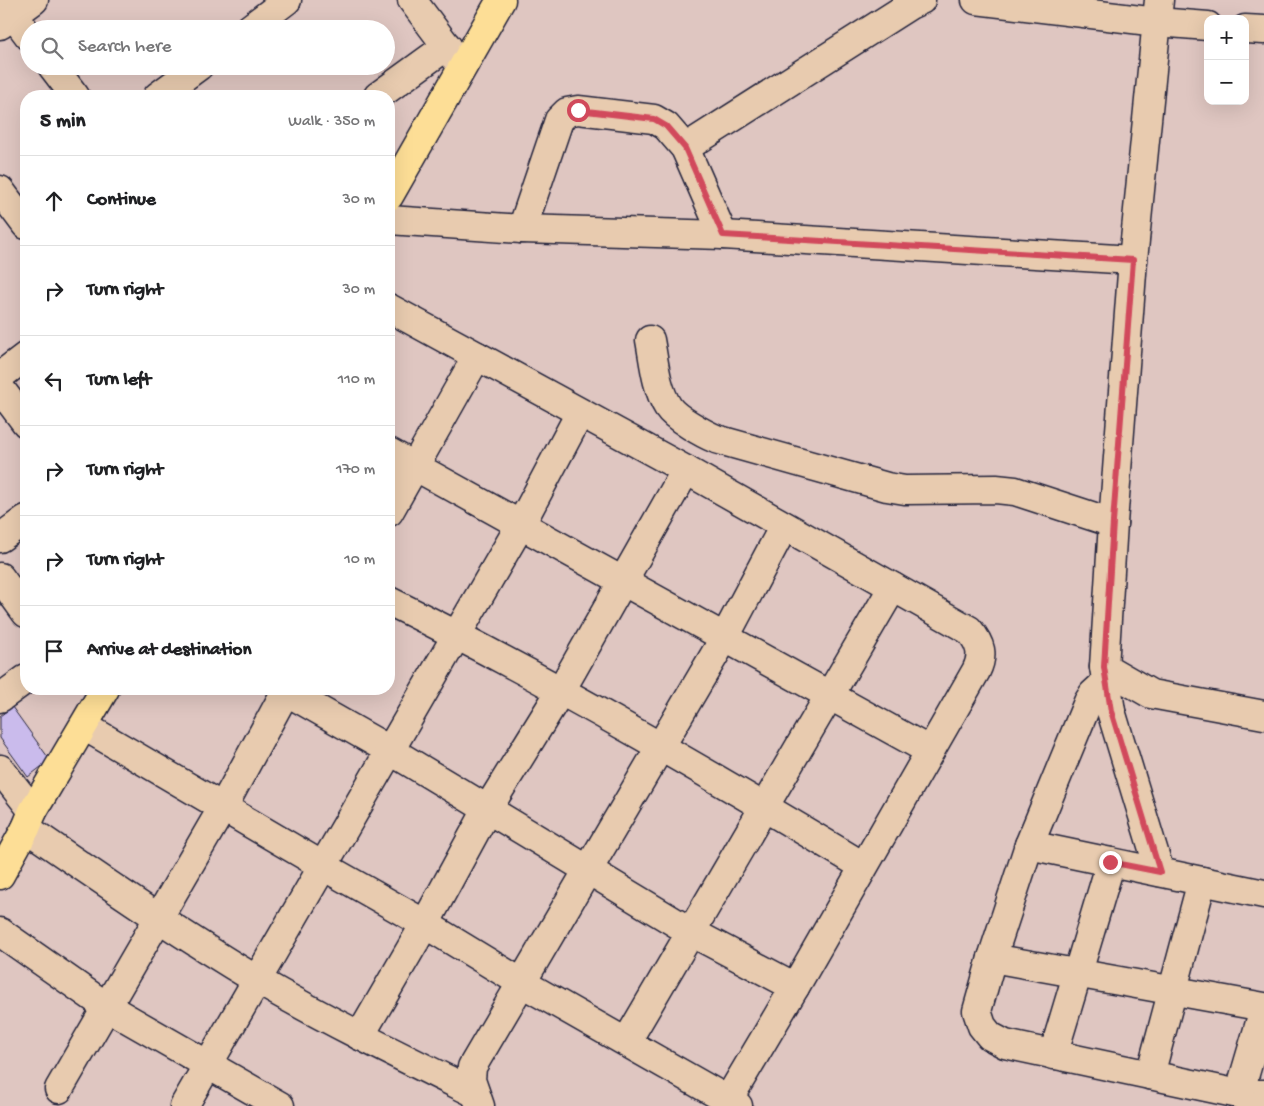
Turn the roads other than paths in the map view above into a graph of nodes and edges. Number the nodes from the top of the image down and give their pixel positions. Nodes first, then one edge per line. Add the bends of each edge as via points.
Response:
1 (287, 0) edge
2 (412, 0) edge
3 (501, 0) edge
4 (921, 0) edge
5 (976, 0) edge
6 (1158, 11) edge
7 (261, 20) edge
8 (1204, 25) edge
9 (1249, 29) edge
10 (1264, 30) edge
11 (455, 57) junction
12 (59, 75) edge
13 (187, 75) edge
14 (70, 90) edge
15 (166, 90) edge
16 (390, 90) edge
17 (685, 148) junction
18 (395, 183) edge
19 (395, 220) edge
20 (522, 229) junction
21 (723, 235) junction
22 (1133, 260) junction
23 (395, 311) edge
24 (650, 340) dead end
25 (477, 356) junction
26 (20, 361) edge
27 (0, 376) edge
28 (0, 388) edge
29 (580, 413) junction
30 (20, 415) edge
31 (395, 456) edge
32 (414, 467) junction
33 (686, 470) junction
34 (395, 501) edge
35 (1113, 522) junction
36 (20, 523) edge
37 (521, 524) junction
38 (784, 526) junction
39 (0, 538) edge
40 (0, 577) edge
41 (624, 581) junction
42 (892, 587) junction
43 (20, 604) edge
44 (395, 604) edge
45 (457, 635) junction
46 (725, 637) junction
47 (1105, 675) junction
48 (20, 683) edge
49 (560, 692) junction
50 (102, 695) edge
51 (282, 695) edge
52 (295, 695) edge
53 (829, 695) junction
54 (0, 698) edge
55 (1264, 715) edge
56 (84, 726) junction
57 (661, 747) junction
58 (391, 751) junction
59 (930, 751) junction
60 (0, 770) edge
61 (764, 806) junction
62 (223, 807) junction
63 (487, 810) junction
64 (30, 820) junction
65 (1029, 845) junction
66 (1110, 862) junction
67 (323, 866) junction
68 (864, 866) junction
69 (589, 870) junction
70 (1160, 872) junction
71 (0, 874) edge
72 (1202, 881) junction
73 (1264, 894) edge
74 (159, 918) junction
75 (425, 924) junction
76 (0, 932) edge
77 (691, 932) junction
78 (992, 958) junction
79 (1077, 973) junction
80 (257, 980) junction
81 (522, 983) junction
82 (795, 987) junction
83 (1173, 991) junction
84 (107, 1007) junction
85 (1264, 1008) edge
86 (360, 1036) junction
87 (627, 1042) junction
88 (1053, 1055) junction
89 (208, 1066) junction
90 (1150, 1075) junction
91 (59, 1089) dead end
92 (1251, 1094) edge
93 (478, 1100) edge
94 (733, 1103) edge
95 (184, 1106) edge
96 (280, 1106) edge

1 - 7 street
2 - 11 street
3 - 11 main road
4 - 17 street
5 - 6 street
6 - 8 street
6 - 22 street
9 - 10 street
11 - 16 street
11 - 18 main road
12 - 14 street
13 - 15 street
17 - 20 street via 666,126 654,119 578,110 567,112 559,120
17 - 21 street
19 - 20 street
20 - 21 street
21 - 22 street
22 - 35 street
23 - 25 street
24 - 35 street via 660,392 669,408 702,433 716,439 887,487 1015,491
25 - 29 street
25 - 32 street
26 - 27 street
28 - 30 street
29 - 33 street
29 - 37 street
31 - 32 street
32 - 34 street
32 - 37 street
33 - 38 street
33 - 41 street
35 - 47 street
36 - 39 street
37 - 41 street
37 - 45 street
38 - 42 street
38 - 46 street
40 - 43 street
41 - 46 street
41 - 49 street
42 - 53 street
42 - 59 street via 969,630 980,651 981,661
44 - 45 street
45 - 49 street
45 - 58 street
46 - 53 street
46 - 57 street
47 - 55 street via 1151,694
47 - 65 street via 1088,702
47 - 70 street via 1111,711
48 - 54 street
49 - 57 street
49 - 63 street
50 - 56 main road
51 - 62 street
52 - 58 street
53 - 59 street
53 - 61 street
56 - 62 street
56 - 64 main road
57 - 61 street
57 - 69 street
58 - 63 street
58 - 67 street
59 - 68 street
60 - 64 street
61 - 68 street
61 - 77 street
62 - 67 street
62 - 74 street
63 - 69 street
63 - 75 street
64 - 71 main road
64 - 74 street
65 - 66 street
65 - 78 street
66 - 70 street
66 - 79 street
67 - 75 street
67 - 80 street
68 - 82 street
69 - 77 street
69 - 81 street
70 - 72 street
72 - 73 street
72 - 83 street
74 - 80 street
74 - 84 street
75 - 81 street
75 - 86 street
76 - 84 street
77 - 82 street
77 - 87 street
78 - 79 street
78 - 88 street via 977,1011 982,1026 990,1036 1005,1044
79 - 83 street
79 - 88 street
80 - 86 street
80 - 89 street
81 - 87 street
81 - 93 street via 472,1068 471,1080
82 - 94 street
83 - 85 street
83 - 90 street
84 - 89 street
84 - 91 street
85 - 92 street
86 - 93 street
87 - 94 street
88 - 90 street
89 - 95 street
89 - 96 street
90 - 92 street

